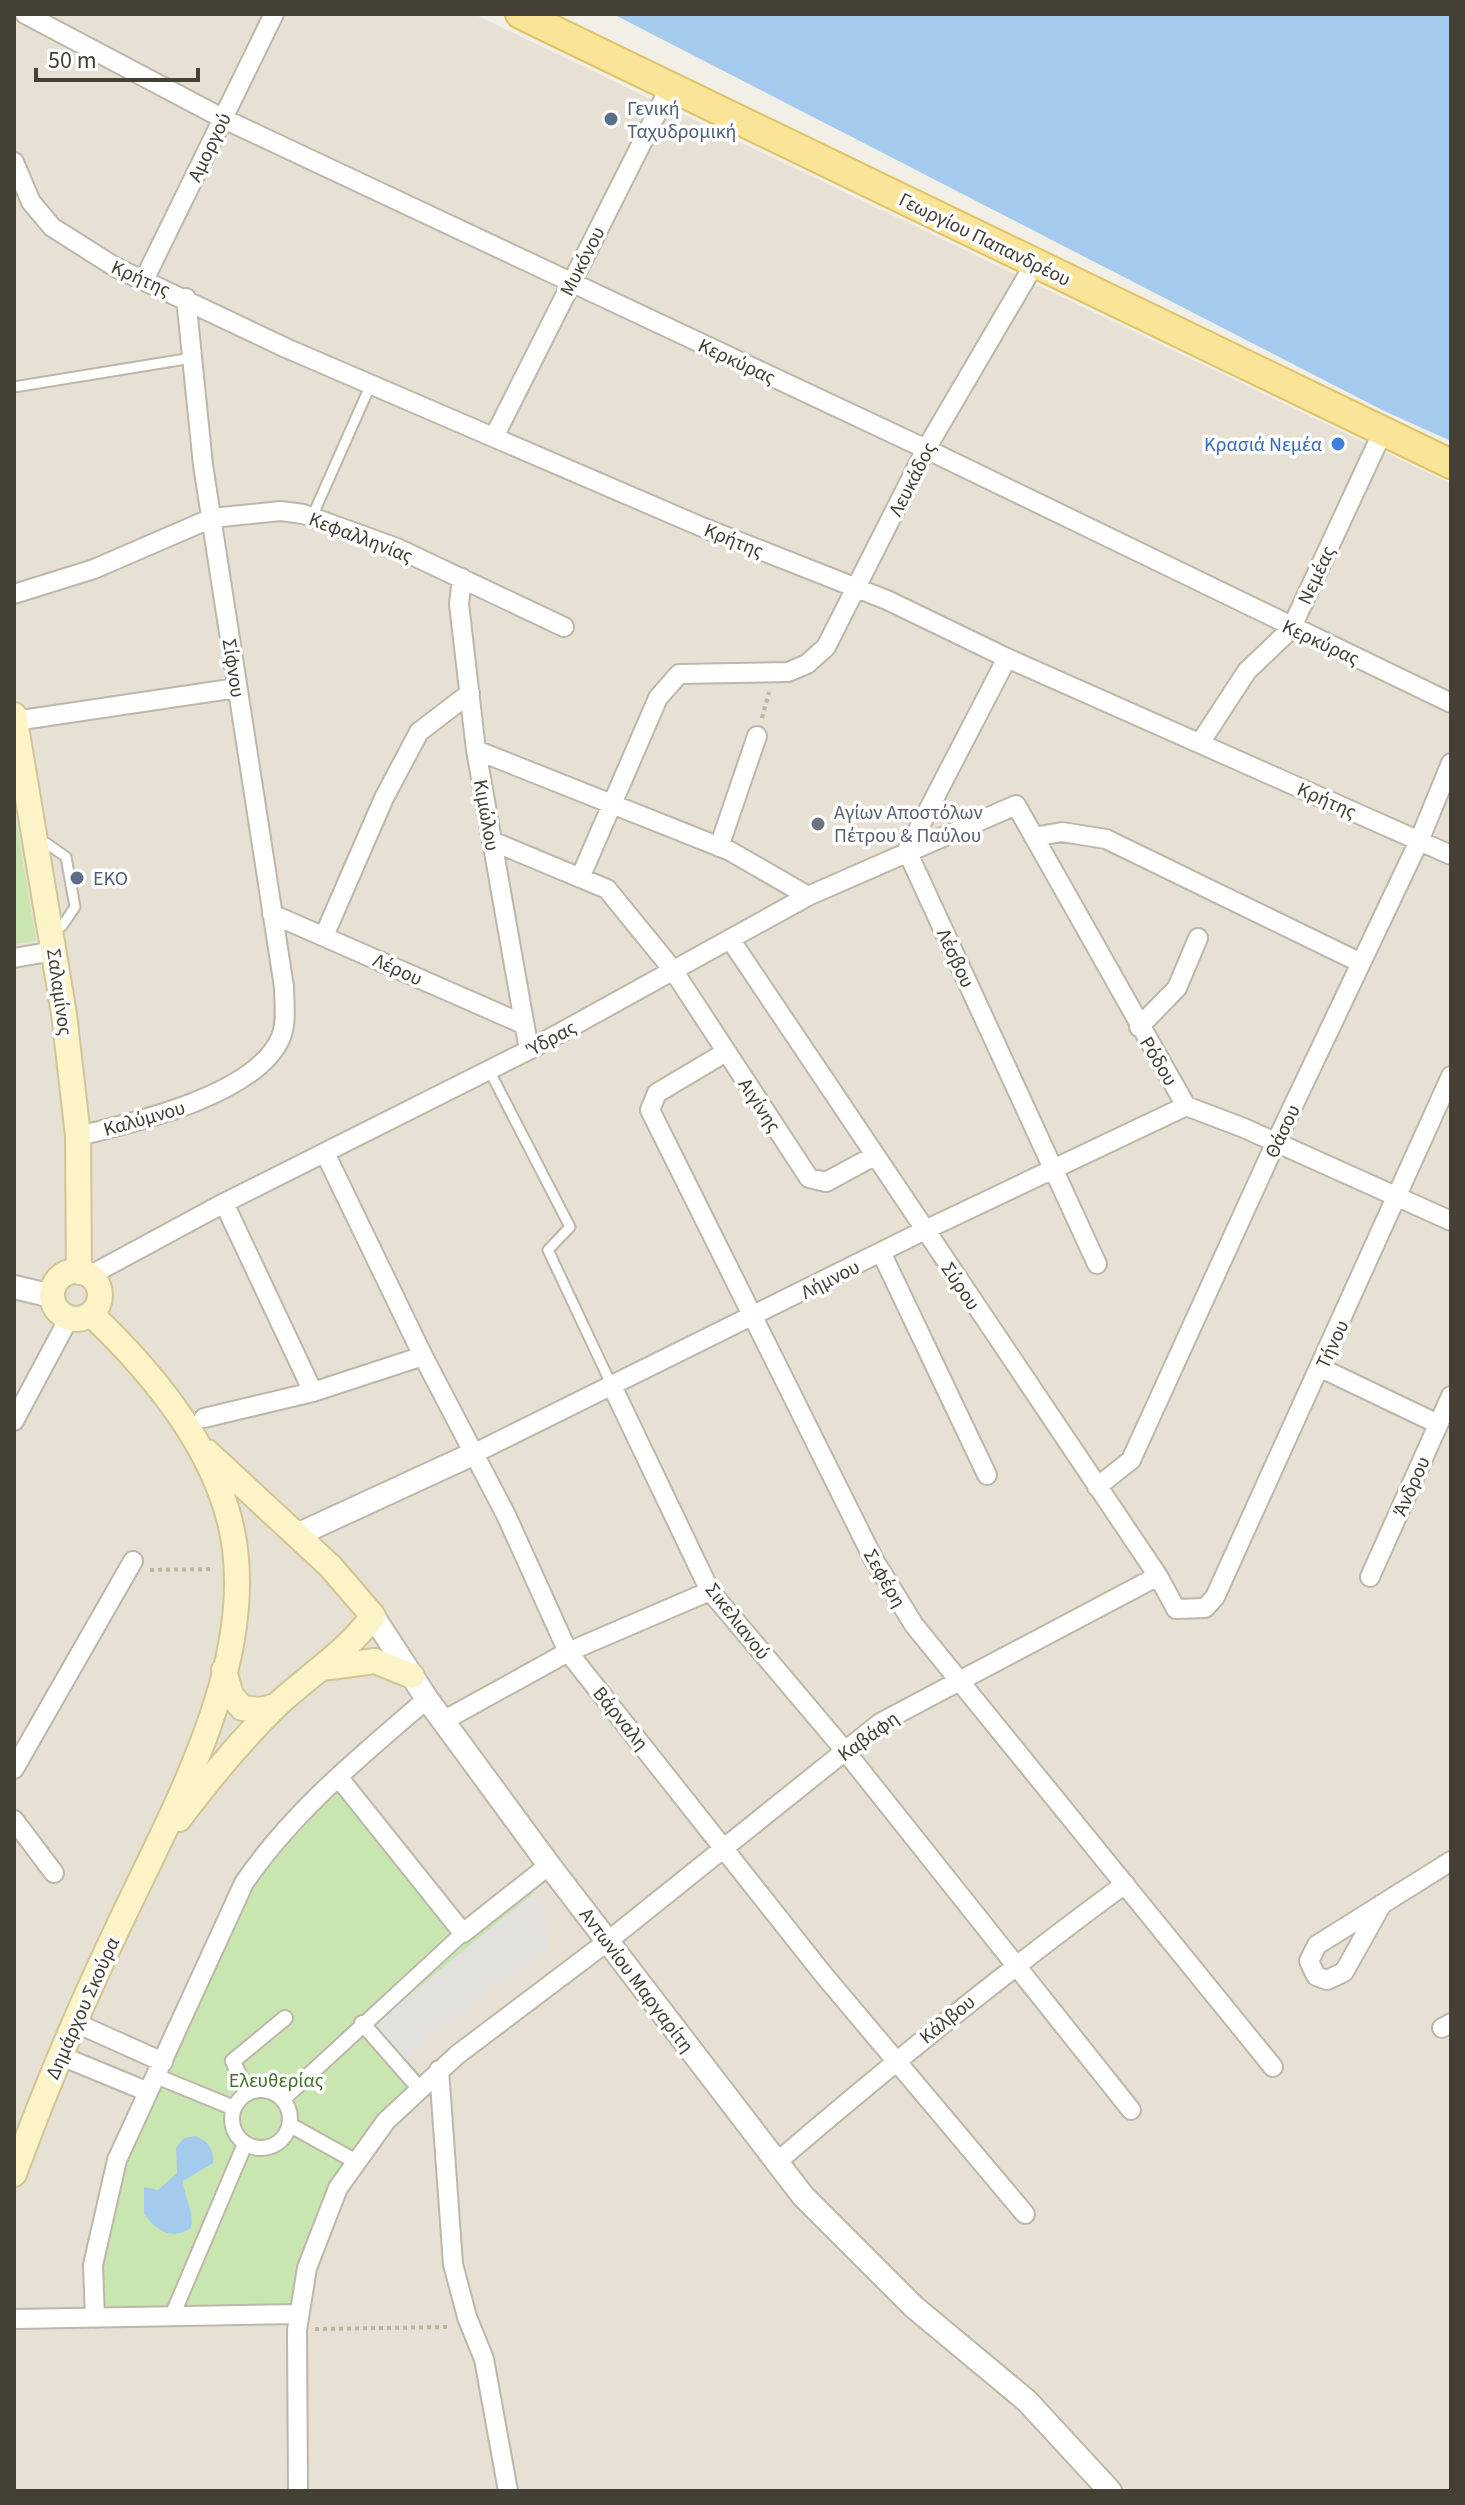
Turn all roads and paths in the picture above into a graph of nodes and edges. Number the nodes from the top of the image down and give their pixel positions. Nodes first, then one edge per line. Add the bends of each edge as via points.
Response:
1 (25, 14) edge
2 (274, 14) edge
3 (520, 14) edge
4 (670, 87) junction
5 (222, 118) junction
6 (14, 162) edge
7 (1035, 263) junction
8 (144, 280) junction
9 (571, 284) junction
10 (186, 298) junction
11 (192, 358) junction
12 (371, 384) junction
13 (14, 387) edge
14 (1383, 431) junction
15 (495, 435) junction
16 (926, 449) junction
17 (1451, 464) edge
18 (312, 517) junction
19 (212, 518) junction
20 (462, 578) junction
21 (857, 590) junction
22 (14, 594) edge
23 (564, 627) dead end
24 (1291, 629) junction
25 (1007, 658) junction
26 (775, 670) junction
27 (237, 688) junction
28 (470, 693) junction
29 (1451, 703) edge
30 (15, 718) edge
31 (757, 736) joint
32 (1200, 743) junction
33 (476, 750) junction
34 (1451, 763) edge
35 (611, 804) junction
36 (1016, 805) joint
37 (1034, 837) junction
38 (492, 841) junction
39 (1419, 841) junction
40 (46, 843) dead end
41 (719, 847) junction
42 (907, 851) junction
43 (1451, 855) edge
44 (580, 878) junction
45 (808, 896) junction
46 (272, 914) junction
47 (62, 926) dead end
48 (324, 936) junction
49 (1198, 938) dead end
50 (730, 939) junction
51 (54, 951) junction
52 (14, 958) edge
53 (1361, 963) junction
54 (673, 970) junction
55 (523, 1024) junction
56 (1139, 1027) junction
57 (281, 1036) joint
58 (529, 1050) junction
59 (726, 1052) junction
60 (489, 1070) junction
61 (1451, 1076) edge
62 (1186, 1106) junction
63 (78, 1136) junction
64 (1276, 1142) junction
65 (325, 1153) junction
66 (874, 1156) junction
67 (1053, 1170) junction
68 (1399, 1198) junction
69 (224, 1203) junction
70 (1451, 1221) edge
71 (923, 1231) junction
72 (881, 1252) junction
73 (1097, 1264) dead end
74 (84, 1274) junction
75 (14, 1287) edge
76 (52, 1296) junction
77 (80, 1316) junction
78 (755, 1317) junction
79 (423, 1356) junction
80 (1321, 1368) junction
81 (612, 1386) junction
82 (313, 1392) junction
83 (1451, 1396) edge
84 (14, 1421) edge
85 (1438, 1424) junction
86 (200, 1430) junction
87 (475, 1453) junction
88 (987, 1475) dead end
89 (1097, 1487) junction
90 (256, 1500) junction
91 (230, 1523) junction
92 (297, 1535) junction
93 (130, 1566) joint
94 (237, 1569) junction
95 (1158, 1576) junction
96 (1370, 1577) dead end
97 (710, 1591) junction
98 (1205, 1608) joint
99 (373, 1616) junction
100 (568, 1652) junction
101 (320, 1668) junction
102 (224, 1670) junction
103 (412, 1676) junction
104 (959, 1681) junction
105 (427, 1699) junction
106 (276, 1706) junction
107 (443, 1721) junction
108 (846, 1752) junction
109 (14, 1769) edge
110 (339, 1778) junction
111 (14, 1820) edge
112 (158, 1846) junction
113 (724, 1848) junction
114 (1451, 1861) edge
115 (549, 1865) junction
116 (54, 1873) dead end
117 (1125, 1884) junction
118 (1382, 1904) junction
119 (463, 1933) junction
120 (1332, 1936) junction
121 (608, 1941) junction
122 (1353, 1956) junction
123 (1015, 1964) junction
124 (285, 2018) dead end
125 (76, 2023) junction
126 (362, 2023) junction
127 (61, 2056) junction
128 (895, 2060) junction
129 (1273, 2067) dead end
130 (439, 2070) junction
131 (155, 2076) junction
132 (419, 2088) junction
133 (247, 2093) junction
134 (283, 2099) junction
135 (234, 2108) junction
136 (1131, 2110) dead end
137 (290, 2125) junction
138 (245, 2144) junction
139 (355, 2161) junction
140 (777, 2162) junction
141 (14, 2174) edge
142 (1025, 2214) dead end
143 (172, 2316) junction
144 (95, 2318) junction
145 (14, 2319) edge
146 (298, 2322) junction
147 (470, 2326) junction
148 (298, 2491) edge
149 (508, 2491) edge
150 (1110, 2491) edge

1 - 5 street, Κερκύρας
2 - 5 street, Αμοργού
3 - 4 main road, Γεωργίου Παπανδρέου
4 - 7 main road, Γεωργίου Παπανδρέου
4 - 9 street, Μυκόνου
5 - 8 street, Αμοργού
5 - 9 street, Κερκύρας
6 - 8 street, Κρήτης via 31,202 52,227 83,250
7 - 14 main road, Γεωργίου Παπανδρέου
7 - 16 street, Λευκάδος
8 - 10 street, Κρήτης
9 - 15 street, Μυκόνου
9 - 16 street, Κερκύρας
10 - 11 street, Σίφνου
10 - 12 street, Κρήτης
11 - 13 lane
11 - 19 street, Σίφνου
12 - 15 street, Κρήτης
12 - 18 lane
14 - 17 main road, Γεωργίου Παπανδρέου
14 - 24 street, Νεμέας
15 - 21 street, Κρήτης
16 - 21 street, Λευκάδος
16 - 24 street, Κερκύρας
18 - 19 street, Κεφαλληνίας via 281,511
18 - 20 street, Κεφαλληνίας
19 - 22 street, Κεφαλληνίας via 94,569
19 - 27 street, Σίφνου
20 - 23 street, Κεφαλληνίας
20 - 28 street, Κιμώλου via 459,604
21 - 25 street, Κρήτης
21 - 26 street, Λευκάδος via 826,647 797,668
24 - 29 street, Κερκύρας
24 - 32 street, Νεμέας via 1247,671
25 - 32 street, Κρήτης
25 - 42 street
26 - 31 path
26 - 35 street, Λευκάδος via 679,674 658,698
27 - 30 street
27 - 46 street, Σίφνου
28 - 33 street, Κιμώλου
28 - 48 street via 419,732
30 - 51 main road, Σαλαμίνος
31 - 41 street
32 - 39 street, Κρήτης
33 - 35 street
33 - 38 street, Κιμώλου
34 - 39 street, Θάσου
35 - 41 street
35 - 44 street, Λευκάδος
36 - 37 street, Ρόδου
36 - 42 street, Ύδρας
37 - 53 street via 1062,832 1106,839
37 - 56 street, Ρόδου
38 - 44 street, Αιγίνης
38 - 55 street, Κιμώλου
39 - 43 street, Κρήτης
39 - 53 street, Θάσου
40 - 47 lane via 66,857 75,907
41 - 45 street
42 - 45 street, Ύδρας
42 - 67 street, Λέσβου
44 - 54 street, Αιγίνης via 607,889
45 - 50 street, Ύδρας
46 - 48 street, Λέρου
46 - 57 street, Σίφνου via 284,987
48 - 55 street, Λέρου
49 - 56 street via 1177,988
50 - 54 street, Ύδρας
50 - 66 street, Σύρου
51 - 52 street
51 - 63 main road, Σαλαμίνος
53 - 64 street, Θάσου
54 - 58 street, Ύδρας
54 - 59 street, Αιγίνης
55 - 58 street, Κιμώλου
56 - 62 street, Ρόδου
57 - 63 street, Καλύμνου via 270,1054 211,1096 161,1117
58 - 60 street, Ύδρας
59 - 66 street, Αιγίνης via 811,1179 829,1180
59 - 78 street, Σεφέρη via 657,1093 649,1107
60 - 65 street, Ύδρας
60 - 81 lane, Σικελιανού via 570,1227 548,1250
61 - 68 street, Τήνου
62 - 64 street, Ρόδου
62 - 67 street, Λήμνου
63 - 74 main road, Σαλαμίνος
64 - 68 street, Ρόδου
64 - 89 street, Θάσου via 1131,1460
65 - 69 street, Ύδρας
65 - 79 street, Βάρναλη
66 - 71 street, Σύρου
67 - 71 street, Λήμνου
67 - 73 street, Λέσβου
68 - 70 street, Ρόδου
68 - 80 street, Τήνου
69 - 74 street, Ύδρας
69 - 82 street
71 - 72 street, Λήμνου
71 - 89 street, Σύρου
72 - 78 street, Λήμνου
72 - 88 street
74 - 76 main road via 57,1281
74 - 77 main road via 99,1294
75 - 76 street
76 - 77 main road via 57,1310
77 - 84 street
77 - 86 main road via 133,1353
78 - 81 street, Λήμνου
78 - 104 street, Σεφέρη via 874,1560 907,1615
79 - 82 street
79 - 87 street, Βάρναλη
80 - 85 street
80 - 98 street, Τήνου via 1215,1597
81 - 87 street, Λήμνου
81 - 97 street, Σικελιανού
82 - 86 street
83 - 85 street, Άνδρου
85 - 96 street, Άνδρου
86 - 90 main road, Αντωνίου Μαργαρίτη
86 - 91 main road
87 - 92 street
87 - 100 street, Βάρναλη
89 - 95 street, Σύρου
90 - 91 main road via 238,1508
90 - 92 main road, Αντωνίου Μαργαρίτη
91 - 94 main road
92 - 99 main road, Αντωνίου Μαργαρίτη
93 - 94 path
93 - 109 street
94 - 102 main road
95 - 98 street, Σύρου via 1176,1609
95 - 104 street, Καβάφη
97 - 100 street
97 - 108 street, Σικελιανού
99 - 101 main road
99 - 103 street, Αντωνίου Μαργαρίτη
100 - 107 street
100 - 113 street, Βάρναλη
101 - 103 main road via 375,1661
101 - 106 main road
102 - 106 main road via 231,1695 242,1708
102 - 112 main road via 205,1733
103 - 105 street, Αντωνίου Μαργαρίτη
104 - 108 street, Καβάφη via 880,1723
104 - 117 street, Σεφέρη
105 - 107 street, Αντωνίου Μαργαρίτη
105 - 110 street
106 - 112 main road via 210,1778
107 - 115 street, Αντωνίου Μαργαρίτη
108 - 113 street, Καβάφη
108 - 123 street, Σικελιανού
110 - 119 street
110 - 131 street via 266,1851 244,1883
111 - 116 street
112 - 125 main road, Δημάρχου Σκούρα
113 - 121 street, Καβάφη
113 - 128 street, Βάρναλη
114 - 118 street
115 - 119 street
115 - 121 street, Αντωνίου Μαργαρίτη
117 - 123 street, Κάλβου
117 - 129 street, Σεφέρη
118 - 120 street
118 - 122 street
119 - 126 street via 415,1969
120 - 122 lane
120 - 122 street via 1310,1955 1316,1976 1337,1978
121 - 130 street, Καβάφη
121 - 140 street, Αντωνίου Μαργαρίτη
123 - 128 street, Κάλβου
123 - 136 street, Σικελιανού
124 - 133 street via 233,2061
125 - 127 main road, Δημάρχου Σκούρα
125 - 131 street
126 - 132 street
126 - 134 street
127 - 131 street
127 - 141 main road, Δημάρχου Σκούρα
128 - 140 street, Κάλβου
128 - 142 street, Βάρναλη
130 - 132 street, Καβάφη
130 - 147 street via 453,2264
131 - 135 street
131 - 144 street via 117,2160 104,2209 93,2265
132 - 139 street, Καβάφη
133 - 134 street via 267,2089
133 - 135 street
134 - 137 street
135 - 138 street via 233,2128
137 - 138 street via 272,2146
137 - 139 street
138 - 143 street
139 - 146 street, Καβάφη via 315,2241
140 - 150 street, Αντωνίου Μαργαρίτη via 849,2245 1027,2401
143 - 144 street
143 - 146 street
144 - 145 street
146 - 147 path
146 - 148 street, Καβάφη
147 - 149 street via 484,2359

